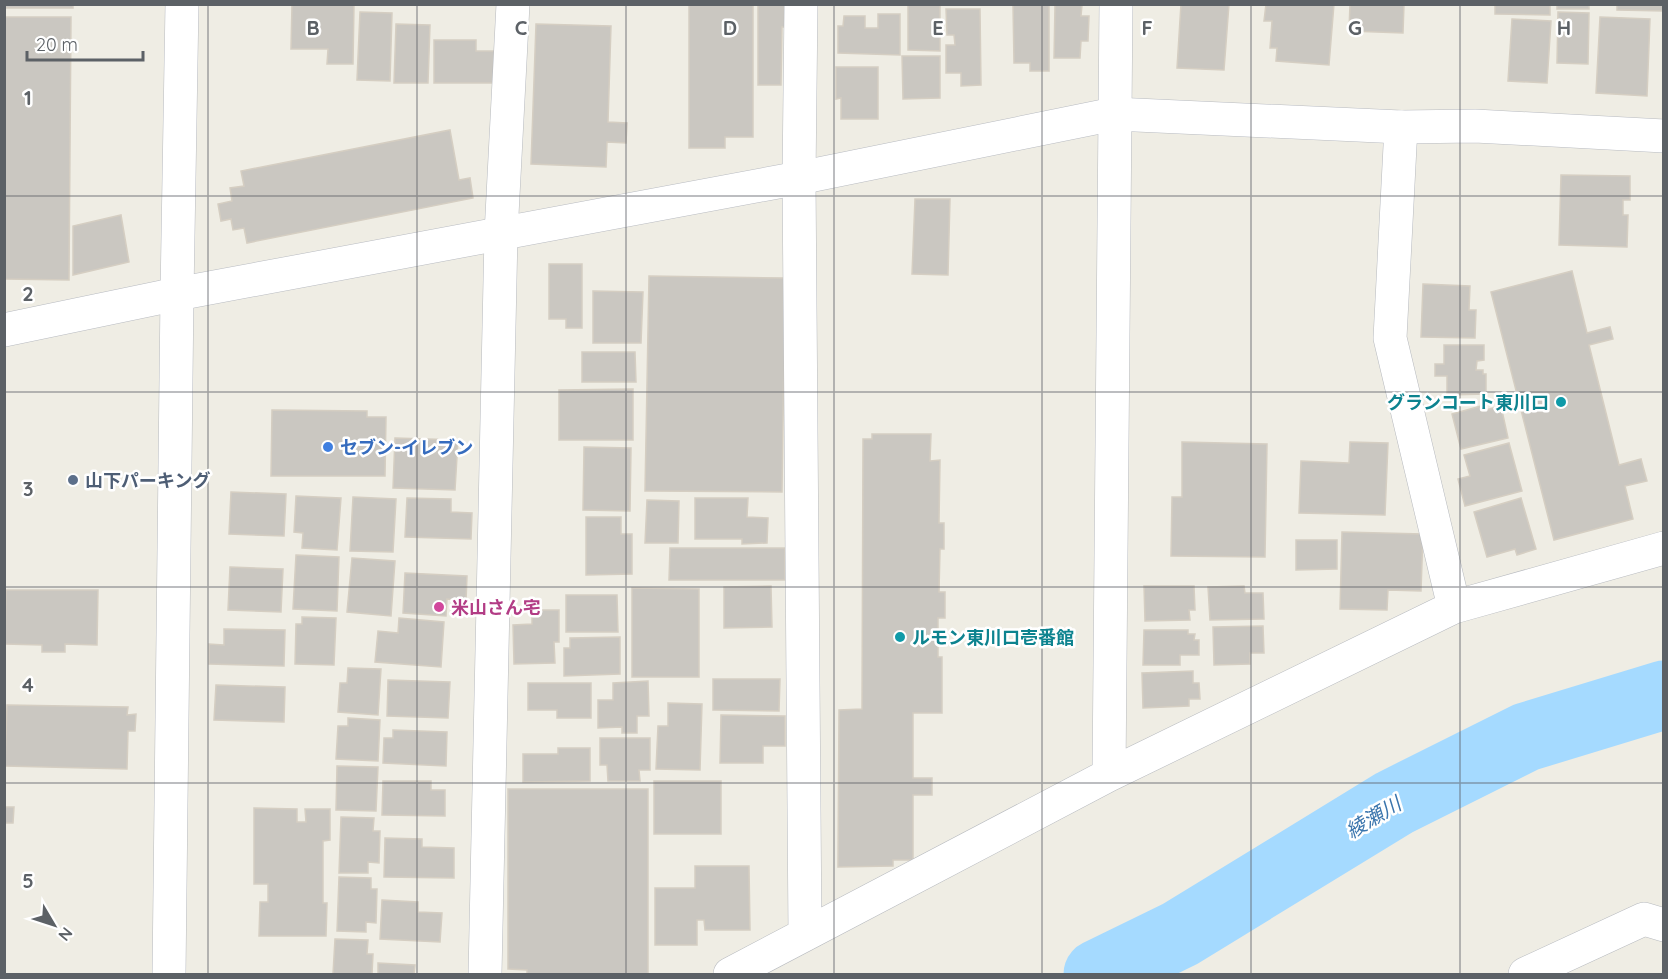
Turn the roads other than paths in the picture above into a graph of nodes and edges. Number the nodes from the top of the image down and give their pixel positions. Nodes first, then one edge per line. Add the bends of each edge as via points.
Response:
1 (182, 4) edge
2 (513, 4) edge
3 (801, 4) edge
4 (1116, 4) edge
5 (1114, 114) junction
6 (1401, 127) junction
7 (1664, 136) edge
8 (799, 178) junction
9 (501, 234) junction
10 (177, 294) junction
11 (4, 330) edge
12 (1664, 548) edge
13 (1454, 607) junction
14 (1109, 775) junction
15 (1664, 925) edge
16 (805, 934) junction
17 (169, 975) edge
18 (485, 975) edge
19 (730, 975) edge
20 (1525, 975) edge

1 - 10 street
2 - 9 street
3 - 8 street
4 - 5 street
5 - 6 street
5 - 8 street
5 - 14 street
6 - 7 street via 1475,126
6 - 13 street via 1390,338
8 - 9 street
8 - 16 street
9 - 10 street
9 - 18 street
10 - 11 street
10 - 17 street
12 - 13 street
13 - 14 street
14 - 16 street
15 - 20 street via 1644,918
16 - 19 street

